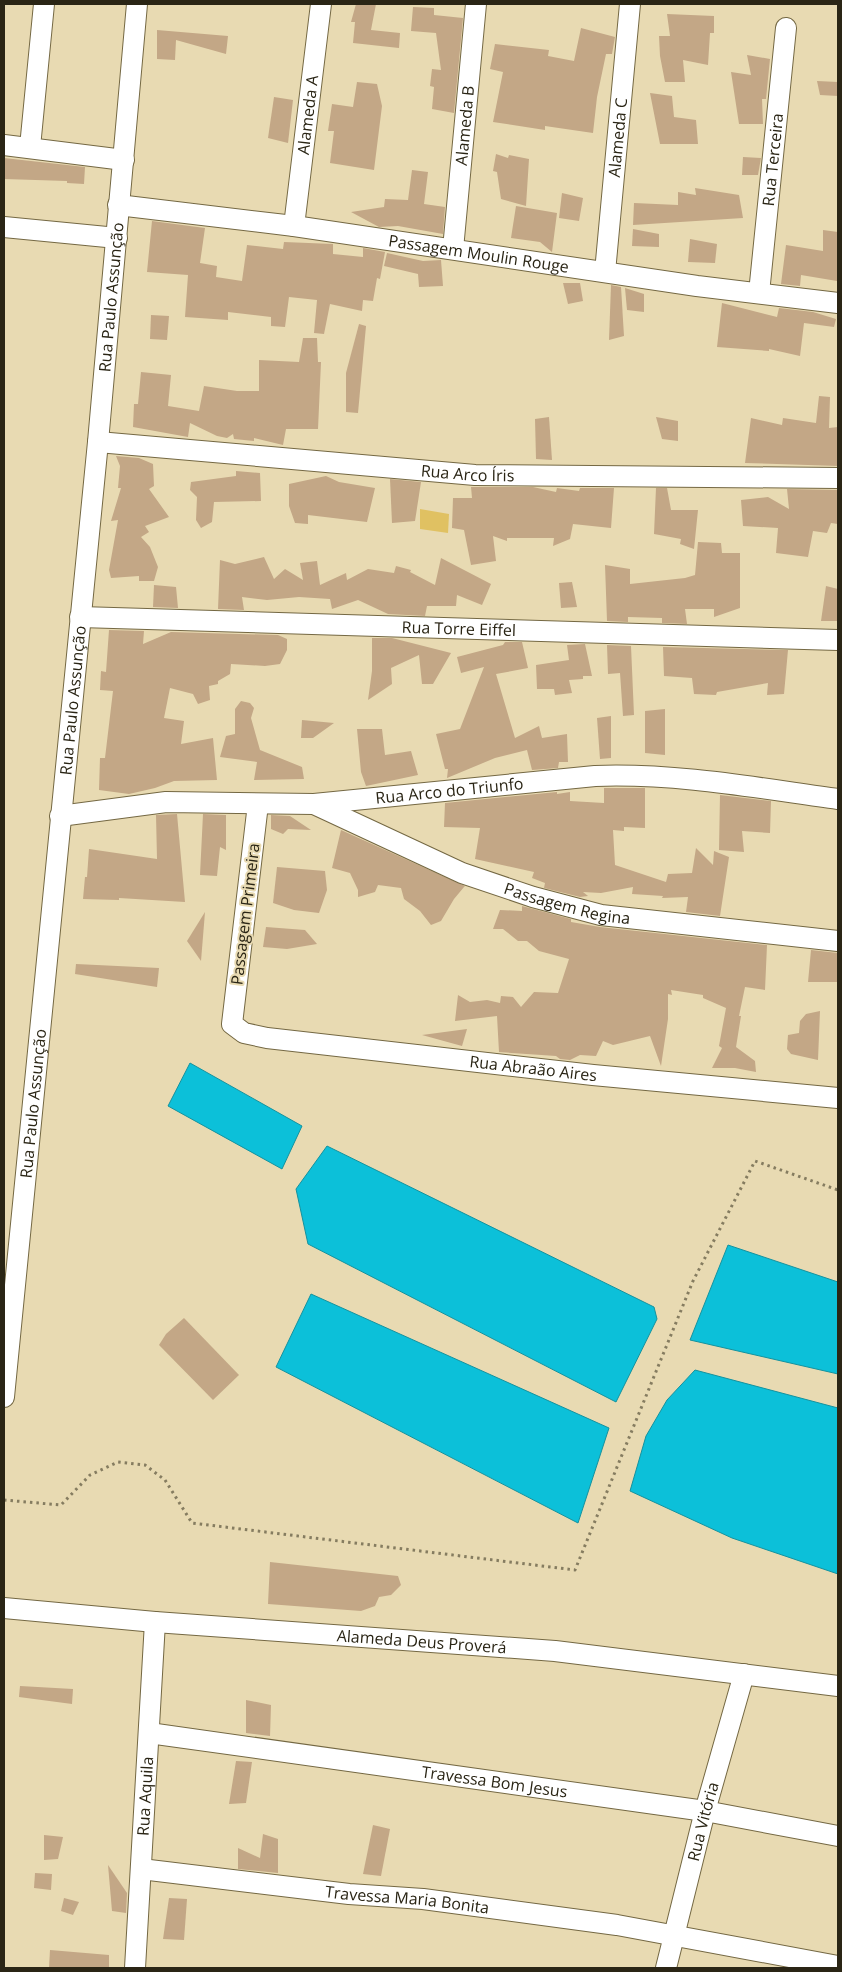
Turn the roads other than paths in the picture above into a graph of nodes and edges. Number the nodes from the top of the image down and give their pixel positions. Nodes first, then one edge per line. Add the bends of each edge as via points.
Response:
1 (44, 4) edge
2 (137, 4) edge
3 (321, 4) edge
4 (476, 4) edge
5 (630, 4) edge
6 (786, 28) dead end
7 (4, 145) edge
8 (30, 147) junction
9 (124, 160) junction
10 (118, 205) junction
11 (4, 226) edge
12 (294, 226) junction
13 (117, 238) junction
14 (453, 249) junction
15 (606, 272) junction
16 (759, 293) junction
17 (838, 303) edge
18 (98, 442) junction
19 (838, 478) edge
20 (80, 617) junction
21 (838, 640) edge
22 (838, 799) edge
23 (258, 804) junction
24 (314, 804) junction
25 (60, 816) junction
26 (838, 941) edge
27 (232, 1024) joint
28 (838, 1098) edge
29 (4, 1397) edge
30 (4, 1608) edge
31 (155, 1622) junction
32 (744, 1674) junction
33 (838, 1686) edge
34 (149, 1733) junction
35 (706, 1811) junction
36 (838, 1836) edge
37 (141, 1869) junction
38 (672, 1936) junction
39 (838, 1966) edge
40 (135, 1968) edge
41 (666, 1968) edge

1 - 8 street
2 - 9 street, Rua Paulo Assunção
3 - 12 street, Alameda A
4 - 14 street, Alameda B
5 - 15 street, Alameda C
6 - 16 street, Rua Terceira
7 - 8 street
8 - 9 street
9 - 10 street, Rua Paulo Assunção
10 - 12 street, Passagem Moulin Rouge
10 - 13 street, Rua Paulo Assunção
11 - 13 street
12 - 14 street, Passagem Moulin Rouge
13 - 18 street, Rua Paulo Assunção
14 - 15 street, Passagem Moulin Rouge
15 - 16 street, Passagem Moulin Rouge
16 - 17 street, Passagem Moulin Rouge
18 - 19 street, Rua Arco Íris via 475,475
18 - 20 street, Rua Paulo Assunção
20 - 21 street, Rua Torre Eiffel
20 - 25 street, Rua Paulo Assunção
22 - 24 street, Rua Arco do Triunfo via 679,777 638,775 594,776
23 - 24 street, Rua Arco do Triunfo
23 - 25 street, Rua Arco do Triunfo via 166,802
23 - 27 street, Passagem Primeira
24 - 26 street, Passagem Regina via 462,872 542,900 601,914
25 - 29 street, Rua Paulo Assunção
27 - 28 street, Rua Abraão Aires via 244,1033 267,1038 593,1075
30 - 31 street, Alameda Deus Proverá
31 - 32 street, Alameda Deus Proverá via 555,1652
31 - 34 street, Rua Aquila
32 - 33 street, Alameda Deus Proverá
32 - 35 street, Rua Vitória
34 - 35 street, Travessa Bom Jesus
34 - 37 street, Rua Aquila
35 - 36 street, Travessa Bom Jesus
35 - 38 street, Rua Vitória
37 - 38 street, Travessa Maria Bonita via 349,1894 423,1899 618,1925
37 - 40 street, Rua Aquila
38 - 39 street, Travessa Maria Bonita
38 - 41 street, Rua Vitória

